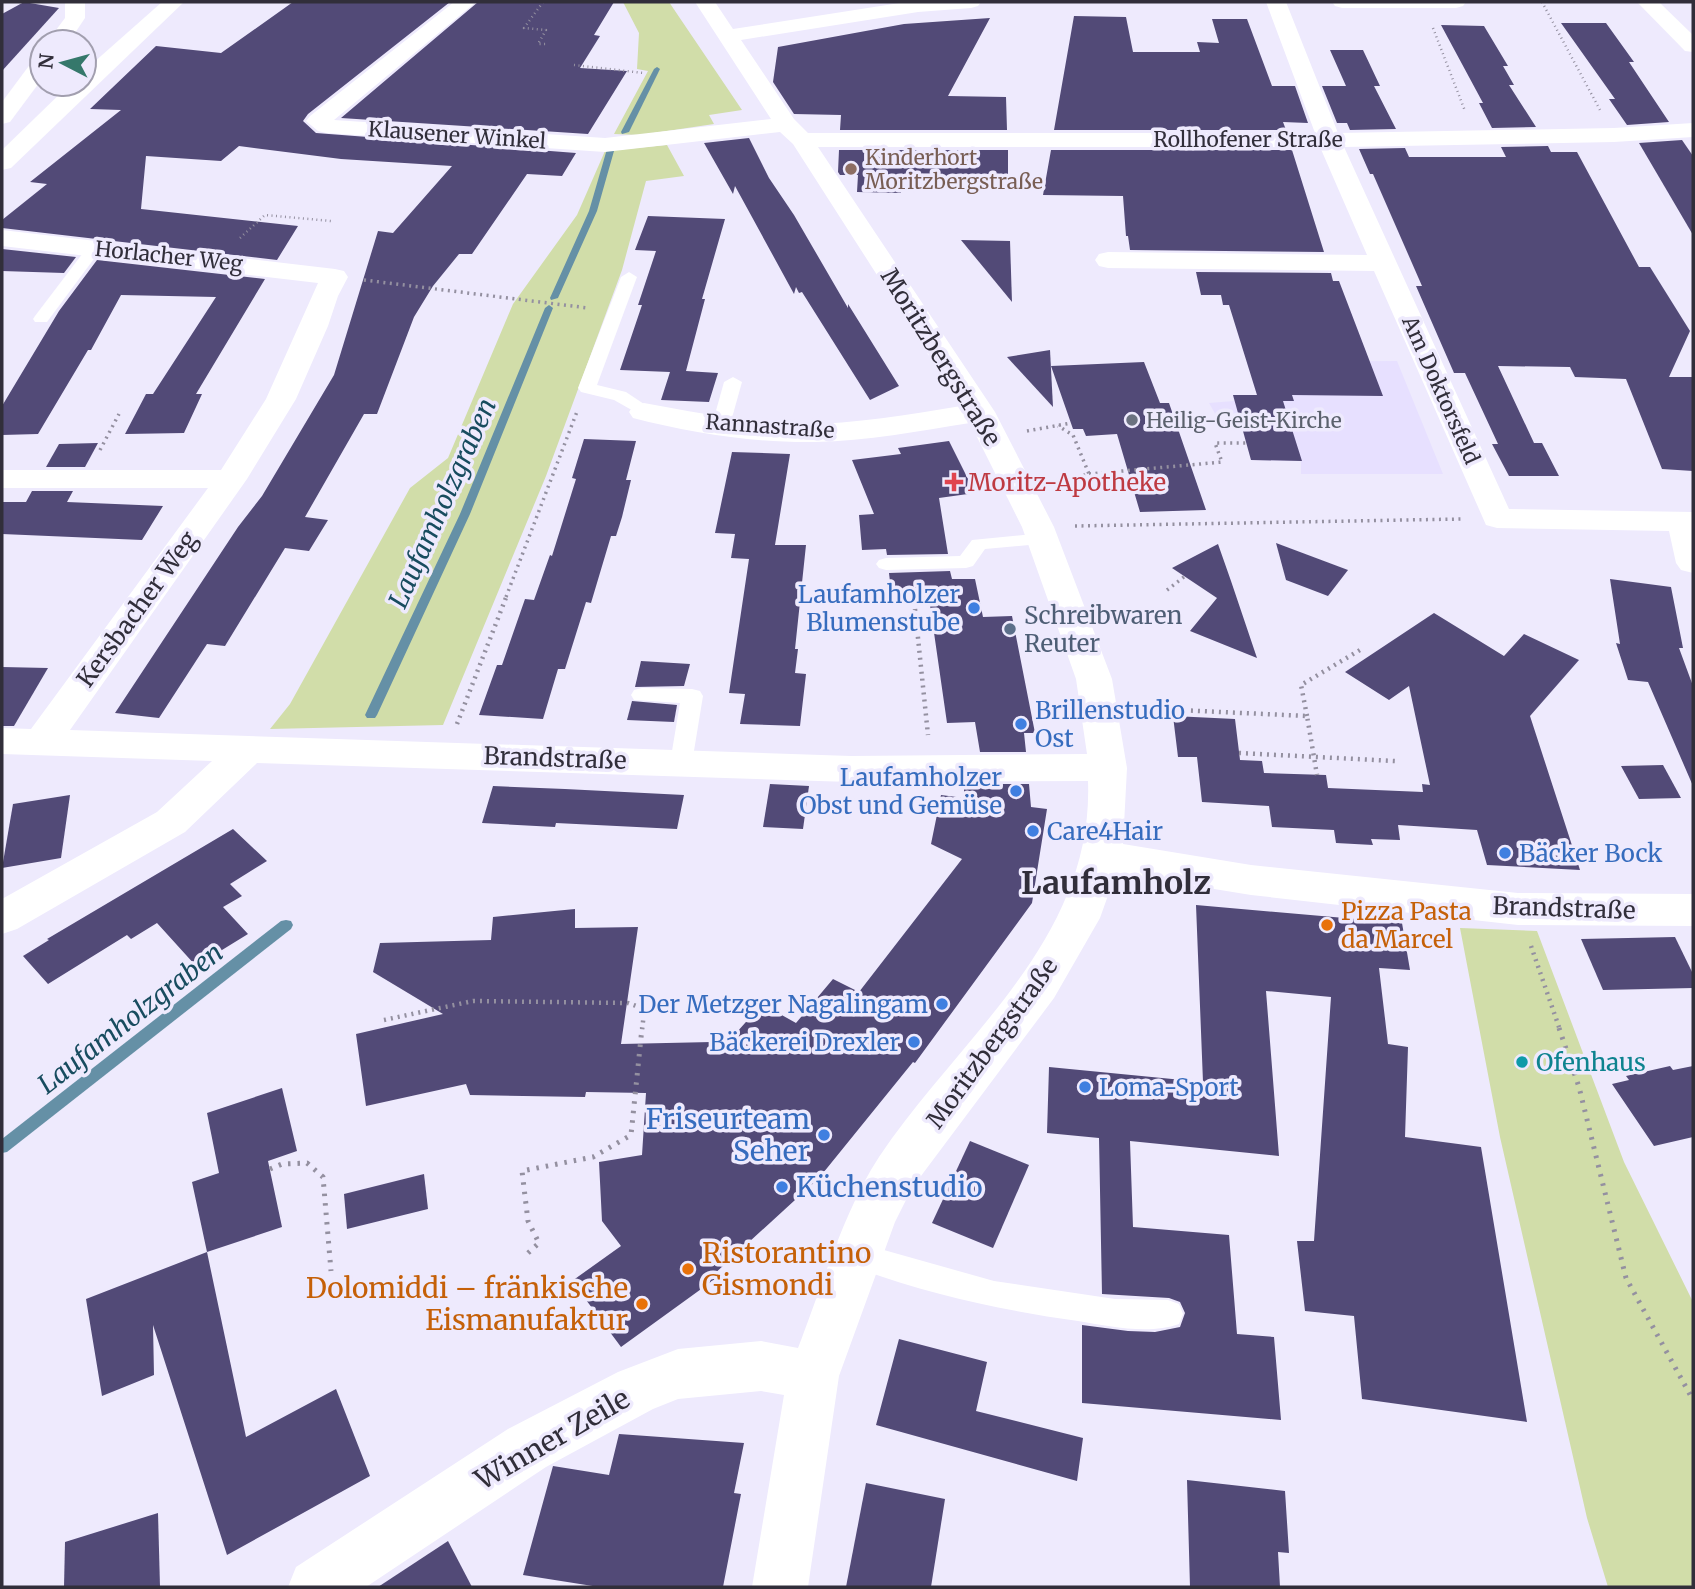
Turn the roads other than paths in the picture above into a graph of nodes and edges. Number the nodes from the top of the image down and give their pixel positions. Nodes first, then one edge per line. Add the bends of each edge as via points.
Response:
1 (75, 2) edge
2 (174, 2) edge
3 (466, 2) edge
4 (705, 2) edge
5 (971, 2) edge
6 (1276, 2) edge
7 (1342, 2) edge
8 (1422, 2) edge
9 (1456, 2) edge
10 (1647, 2) edge
11 (896, 6) edge
12 (68, 28) edge
13 (729, 36) junction
14 (1693, 46) edge
15 (98, 71) edge
16 (28, 83) edge
17 (69, 98) edge
18 (2, 117) edge
19 (1693, 130) edge
20 (794, 132) junction
21 (1329, 139) junction
22 (2, 163) edge
23 (2, 238) edge
24 (94, 248) junction
25 (1108, 260) dead end
26 (1384, 263) junction
27 (629, 276) dead end
28 (335, 277) joint
29 (41, 319) dead end
30 (733, 382) dead end
31 (644, 412) joint
32 (980, 412) junction
33 (721, 425) junction
34 (231, 478) junction
35 (2, 479) edge
36 (1688, 522) edge
37 (1041, 533) junction
38 (1693, 563) edge
39 (886, 564) dead end
40 (642, 695) dead end
41 (43, 740) junction
42 (2, 741) edge
43 (249, 748) junction
44 (681, 763) junction
45 (1108, 768) junction
46 (1102, 856) junction
47 (1693, 910) edge
48 (2, 918) edge
49 (859, 1256) junction
50 (1168, 1314) dead end
51 (813, 1377) junction
52 (316, 1587) edge
53 (780, 1587) edge

1 - 12 street via 75,18
2 - 15 street
3 - 20 street, Klausener Winkel via 318,121 326,126 605,145
4 - 13 street, Moritzbergstraße
5 - 11 street
6 - 21 street, Am Doktorsfeld
7 - 8 street
8 - 9 street
10 - 14 street
11 - 13 street
13 - 20 street, Moritzbergstraße
16 - 18 street
17 - 22 street
19 - 21 street, Rollhofener Straße
20 - 21 street, Rollhofener Straße
20 - 32 street, Moritzbergstraße
21 - 26 street, Am Doktorsfeld
23 - 24 street, Horlacher Weg
24 - 28 street, Horlacher Weg
24 - 29 lane
25 - 26 street
26 - 36 street, Am Doktorsfeld via 1497,518
27 - 31 lane via 587,388 620,396
28 - 34 street, Kersbacher Weg via 281,399
30 - 33 lane
31 - 33 street, Rannastraße
32 - 33 street, Rannastraße via 812,433
32 - 37 street, Moritzbergstraße
34 - 35 street
34 - 41 street, Kersbacher Weg
36 - 38 street
37 - 39 lane via 979,544 966,562
37 - 45 street, Moritzbergstraße via 1094,679
40 - 44 lane via 692,696
41 - 42 street, Brandstraße
41 - 43 street, Brandstraße
43 - 44 street, Brandstraße
43 - 48 street via 171,822
44 - 45 street, Brandstraße via 851,769
45 - 46 street, Moritzbergstraße
46 - 47 street, Brandstraße via 1251,880 1518,909
46 - 49 street, Moritzbergstraße via 1079,918 1039,986 895,1172
49 - 50 lane via 994,1295 1115,1313
49 - 51 street, Moritzbergstraße
51 - 52 street, Winner Zeile via 761,1366 678,1374 636,1390 527,1448
51 - 53 street, Moritzbergstraße

